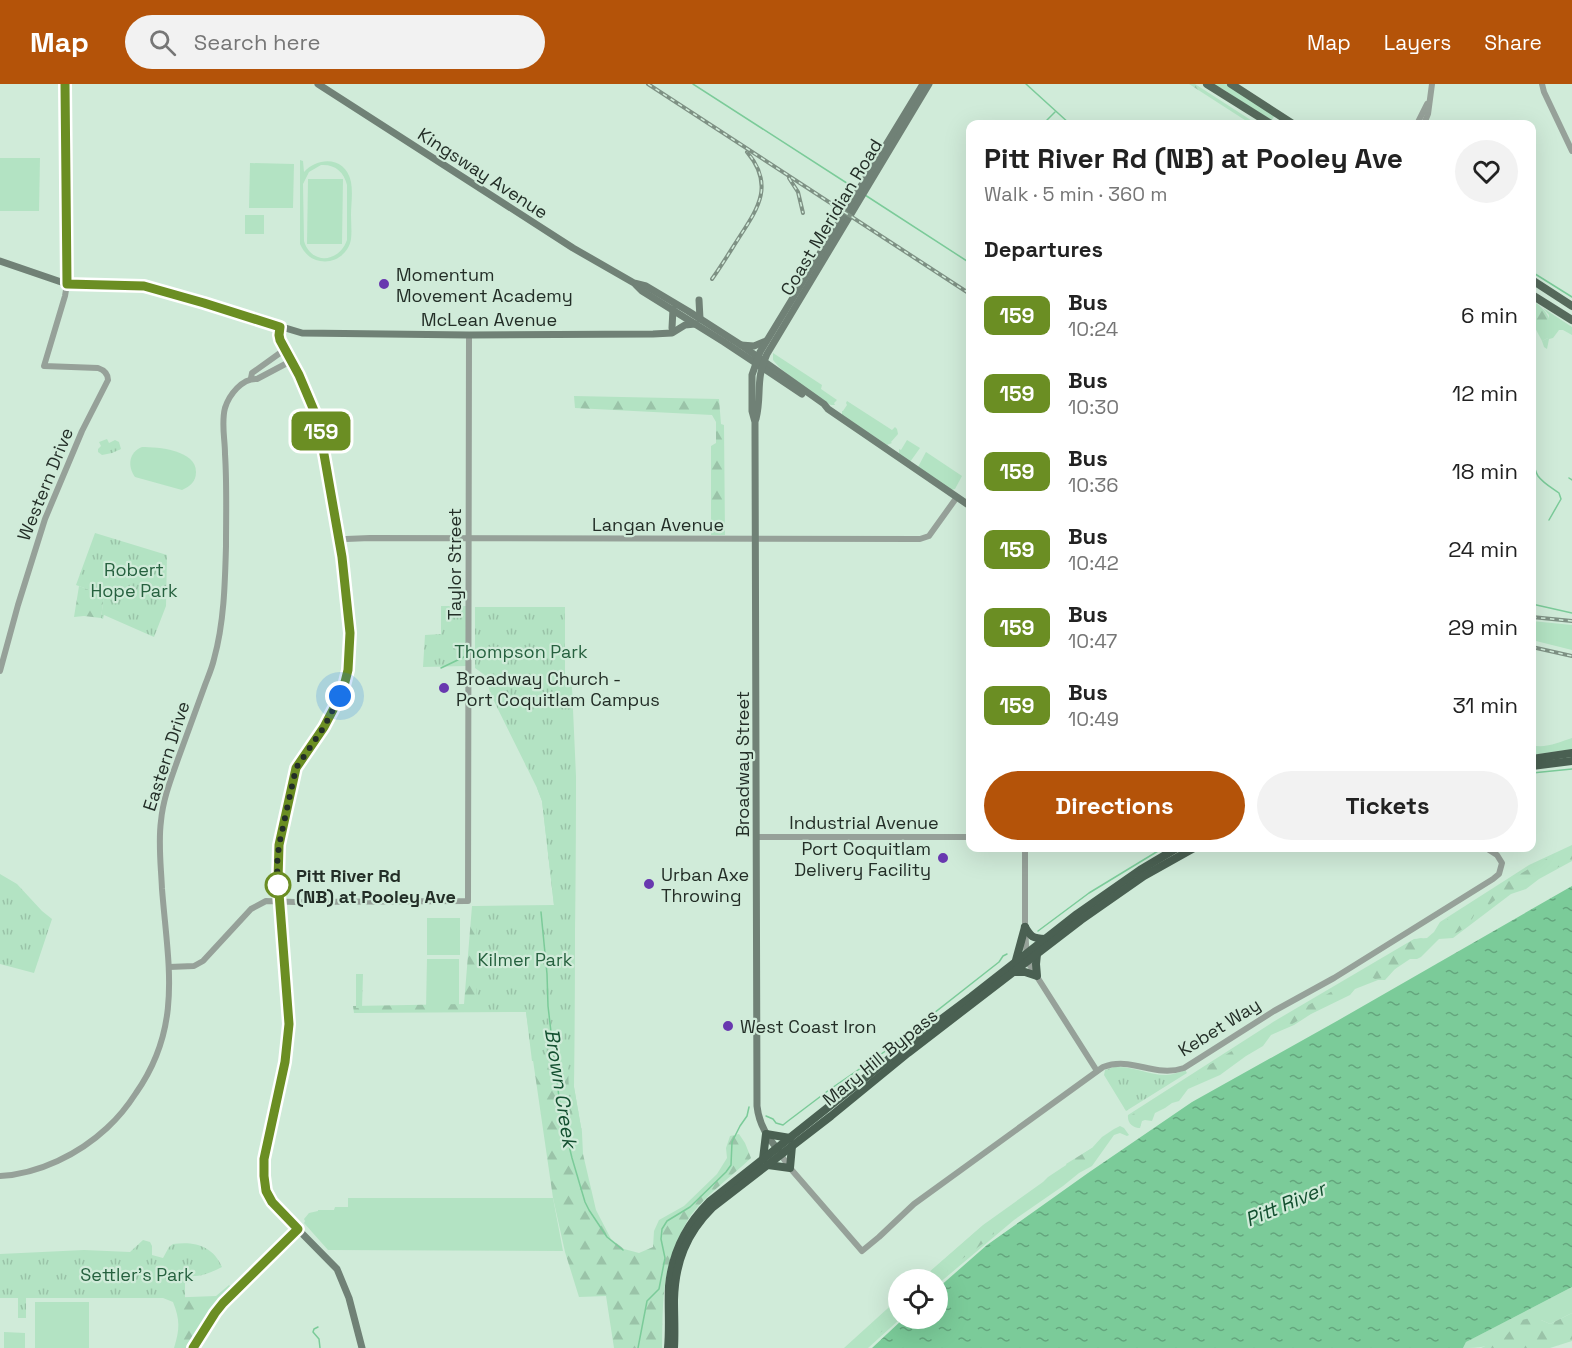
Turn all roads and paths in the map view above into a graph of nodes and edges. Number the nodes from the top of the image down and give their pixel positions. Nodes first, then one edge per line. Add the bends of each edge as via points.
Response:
1 (65, 84) edge
2 (318, 84) edge
3 (923, 84) edge
4 (929, 84) edge
5 (1207, 84) edge
6 (1231, 84) edge
7 (1432, 84) edge
8 (1538, 84) edge
9 (1542, 84) edge
10 (1544, 92) junction
11 (1429, 100) junction
12 (1264, 120) edge
13 (1287, 120) edge
14 (1419, 120) edge
15 (1426, 120) edge
16 (1572, 151) edge
17 (840, 226) junction
18 (0, 261) edge
19 (634, 283) junction
20 (1536, 283) edge
21 (67, 284) junction
22 (1536, 298) edge
23 (699, 300) dead end
24 (1572, 306) edge
25 (673, 309) junction
26 (686, 314) junction
27 (1572, 320) edge
28 (698, 321) junction
29 (280, 327) junction
30 (672, 328) junction
31 (664, 334) junction
32 (469, 335) junction
33 (766, 341) junction
34 (741, 345) junction
35 (284, 348) junction
36 (769, 350) junction
37 (746, 356) junction
38 (291, 361) junction
39 (759, 362) junction
40 (775, 373) junction
41 (752, 375) junction
42 (251, 378) junction
43 (758, 383) junction
44 (755, 422) junction
45 (957, 498) junction
46 (966, 504) edge
47 (469, 538) junction
48 (756, 540) junction
49 (339, 542) junction
50 (0, 671) edge
51 (1572, 753) edge
52 (1536, 758) edge
53 (1572, 761) edge
54 (1536, 766) edge
55 (757, 837) junction
56 (966, 837) edge
57 (1025, 852) edge
58 (1171, 852) edge
59 (1187, 852) edge
60 (1492, 852) edge
61 (279, 902) junction
62 (1025, 927) junction
63 (1045, 939) junction
64 (1037, 954) junction
65 (1026, 957) junction
66 (1015, 962) junction
67 (169, 967) junction
68 (1013, 972) junction
69 (1037, 976) junction
70 (1096, 1071) junction
71 (766, 1134) junction
72 (791, 1142) junction
73 (779, 1151) junction
74 (765, 1162) junction
75 (790, 1168) junction
76 (0, 1176) edge
77 (298, 1229) junction
78 (862, 1251) joint
79 (193, 1348) edge
80 (362, 1348) edge
81 (668, 1348) edge
82 (674, 1348) edge

1 - 21 street
2 - 19 main road, Kingsway Avenue via 511,210
3 - 17 main road, Coast Meridian Road
4 - 17 main road, Coast Meridian Road
5 - 12 main road
6 - 13 main road
7 - 11 street
8 - 10 street
9 - 10 street
10 - 16 street
11 - 14 street
11 - 15 street
17 - 33 main road, Coast Meridian Road
17 - 36 main road, Coast Meridian Road
18 - 21 main road, McLean Avenue
19 - 25 main road, Kingsway Avenue
19 - 26 main road, Kingsway Avenue via 646,286
20 - 24 main road
21 - 29 main road, McLean Avenue via 144,286
21 - 50 street, Western Drive via 44,366 98,368 108,380 45,519
22 - 27 main road
23 - 28 main road
25 - 26 main road, Kingsway Avenue
25 - 30 main road
26 - 28 main road, Kingsway Avenue
26 - 30 main road
28 - 31 main road, McLean Avenue
28 - 34 main road, Kingsway Avenue
28 - 37 main road, Kingsway Avenue
29 - 32 main road, McLean Avenue via 311,334
29 - 35 main road
30 - 31 main road
31 - 32 main road, McLean Avenue
32 - 47 street, Taylor Street
33 - 34 main road via 754,346
33 - 39 main road, Coast Meridian Road
34 - 39 main road, Kingsway Avenue
35 - 38 main road
35 - 42 street, Eastern Drive via 252,373
36 - 39 main road, Coast Meridian Road
36 - 40 main road
37 - 39 main road, Kingsway Avenue
37 - 41 main road
38 - 42 street, Eastern Drive
38 - 49 main road via 318,420
39 - 40 main road, Kingsway Avenue
39 - 41 main road, Broadway Street
39 - 43 main road, Broadway Street
40 - 43 main road
40 - 45 main road, Kingsway Avenue
41 - 44 main road, Broadway Street
42 - 67 street, Eastern Drive via 233,393 225,411 225,569 218,643 161,818 160,863
43 - 44 main road, Broadway Street
44 - 48 main road, Broadway Street
45 - 46 main road, Kingsway Avenue
45 - 48 street, Langan Avenue via 929,536 921,539
47 - 48 street, Langan Avenue
47 - 49 street, Langan Avenue via 369,538
47 - 61 street, Taylor Street via 468,901
48 - 55 main road, Broadway Street
49 - 61 main road via 350,623 348,670 324,727 296,768 279,845
51 - 52 highway
53 - 54 highway
55 - 56 street, Industrial Avenue
55 - 71 main road, Broadway Street via 757,1106
57 - 62 street
58 - 63 highway, Mary Hill Bypass via 1112,888
59 - 64 highway, Mary Hill Bypass via 1113,896
60 - 70 street, Kebet Way via 1502,863 1493,879 1184,1068 1164,1071 1123,1064
61 - 67 street via 266,901 252,909 199,964
61 - 77 main road via 289,1024 264,1176 272,1202
62 - 63 highway via 1034,938
62 - 65 street
62 - 66 highway
63 - 65 highway, Mary Hill Bypass
64 - 65 highway, Mary Hill Bypass
64 - 69 highway
65 - 66 highway, Mary Hill Bypass
65 - 68 highway, Mary Hill Bypass
65 - 69 street
66 - 72 highway, Mary Hill Bypass via 904,1047
67 - 76 street, Eastern Drive via 166,1030 148,1075 122,1114 95,1140 51,1164
68 - 69 highway
68 - 72 highway, Mary Hill Bypass
69 - 70 street
70 - 78 street, Kebet Way via 914,1204
71 - 72 highway
71 - 73 main road, Broadway Street
71 - 74 highway
72 - 73 highway, Mary Hill Bypass
72 - 75 highway
73 - 74 highway, Mary Hill Bypass
73 - 75 street, Broadway Street
74 - 75 highway
74 - 81 highway, Mary Hill Bypass via 709,1202 681,1240 669,1284
74 - 82 highway, Mary Hill Bypass via 713,1207 686,1244 675,1286
75 - 78 street, Broadway Street
77 - 79 street via 223,1303
77 - 80 main road via 337,1269

